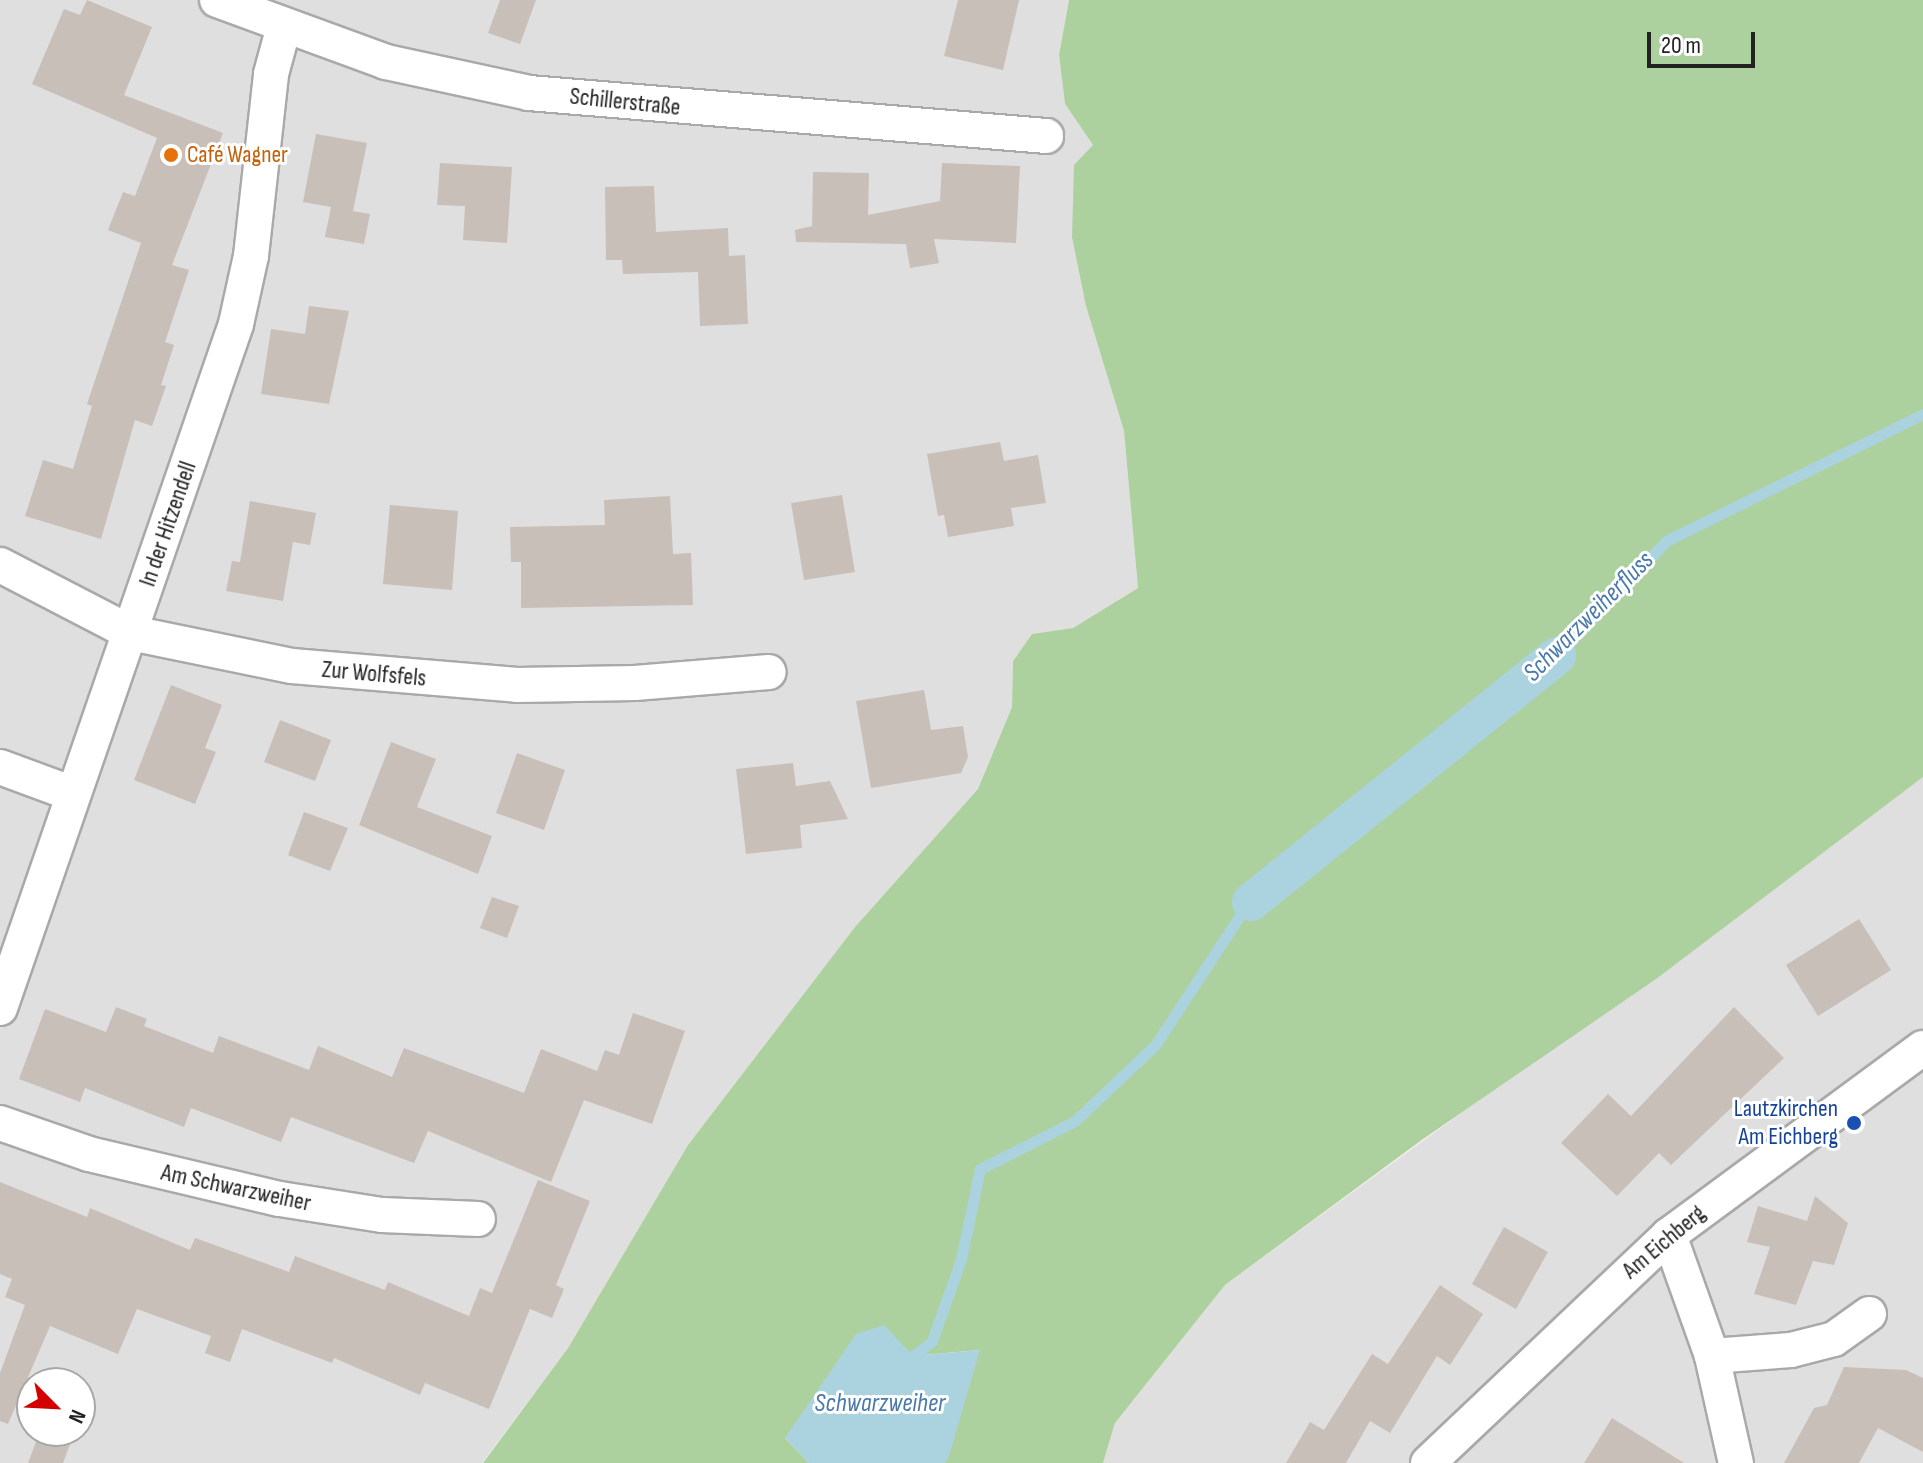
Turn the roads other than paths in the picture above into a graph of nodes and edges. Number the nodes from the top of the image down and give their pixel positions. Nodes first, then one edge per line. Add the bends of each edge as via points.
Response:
1 (217, 0) edge
2 (284, 26) junction
3 (1046, 136) dead end
4 (0, 565) edge
5 (131, 633) junction
6 (769, 672) dead end
7 (0, 767) edge
8 (73, 794) junction
9 (0, 1008) edge
10 (1923, 1048) edge
11 (0, 1123) edge
12 (478, 1219) dead end
13 (1669, 1235) junction
14 (1869, 1314) dead end
15 (1712, 1356) junction
16 (1428, 1463) edge
17 (1736, 1463) edge

1 - 2 street, Schillerstraße
2 - 3 street, Schillerstraße via 386,62 529,93
2 - 5 street, In der Hitzendell via 271,74 251,256 236,324
4 - 5 street, Zur Wolfsfels
5 - 6 street, Zur Wolfsfels via 277,664 413,679 517,685 635,683
5 - 8 street, In der Hitzendell
7 - 8 street
8 - 9 street, In der Hitzendell
10 - 13 street, Am Eichberg
11 - 12 street, Am Schwarzweiher via 89,1154 280,1199 382,1215
13 - 15 street
13 - 16 street, Am Eichberg
14 - 15 street via 1834,1339 1791,1350
15 - 17 street

